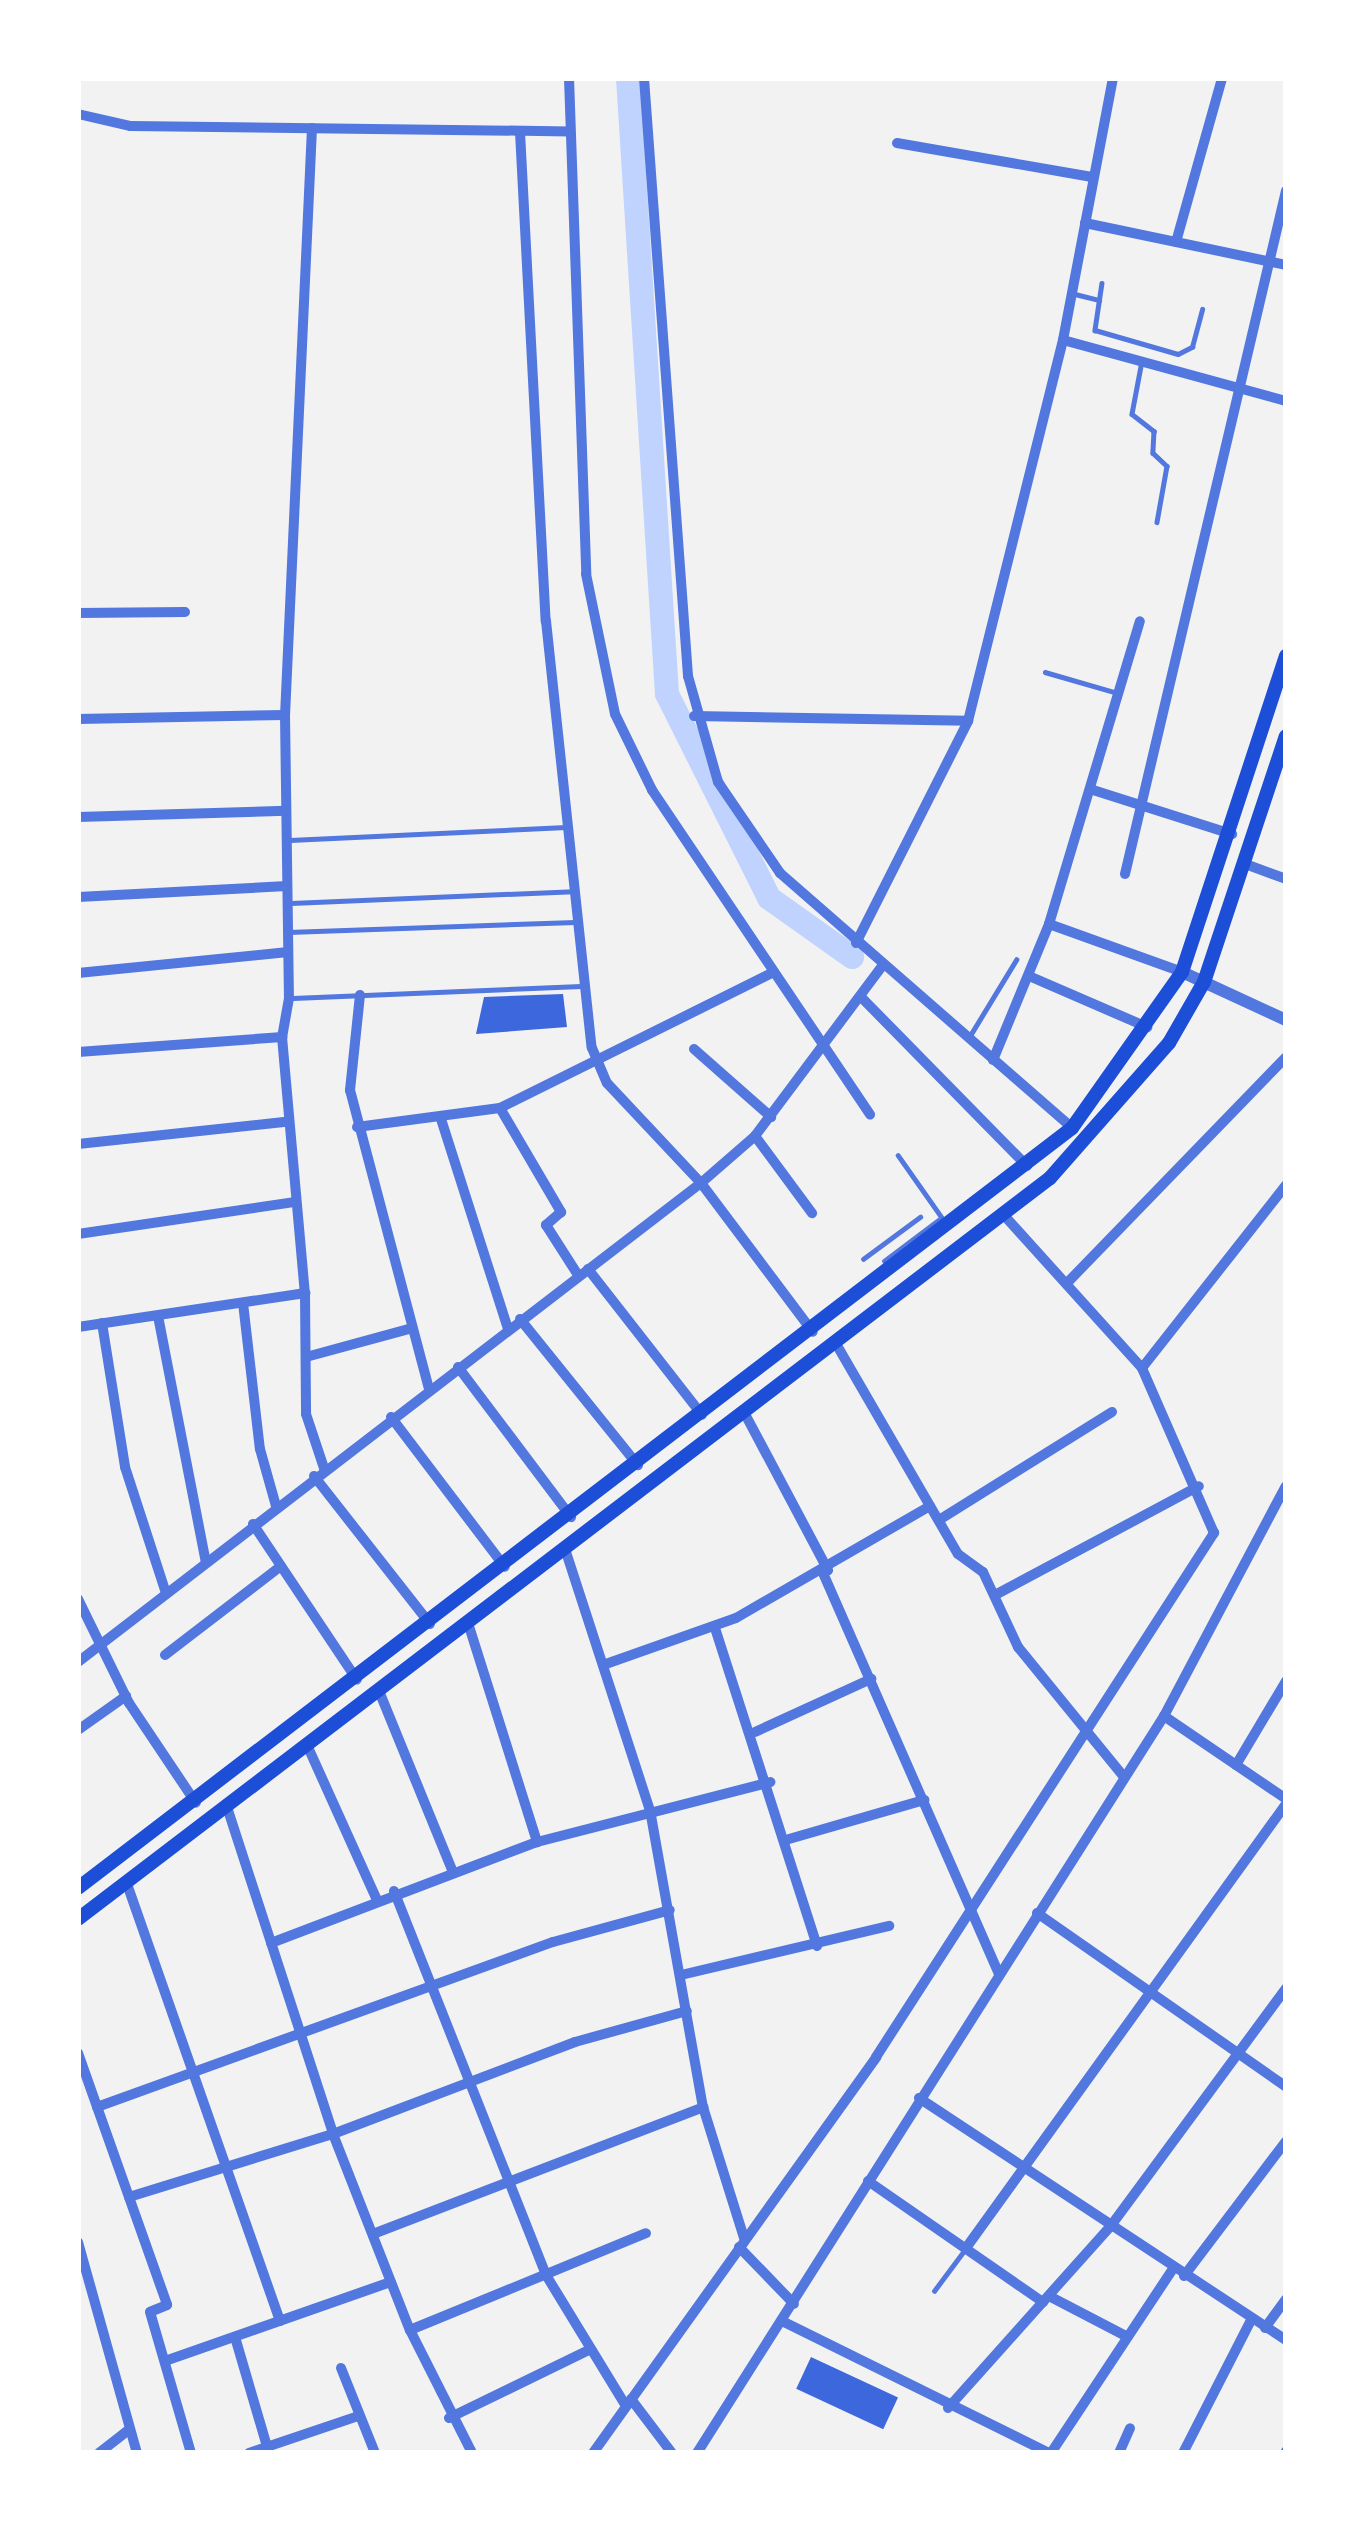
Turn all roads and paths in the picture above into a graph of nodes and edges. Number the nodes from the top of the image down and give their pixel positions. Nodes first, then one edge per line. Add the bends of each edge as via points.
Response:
1 (569, 78) edge
2 (644, 78) edge
3 (1113, 78) edge
4 (1222, 78) edge
5 (78, 114) edge
6 (312, 128) junction
7 (570, 131) junction
8 (520, 132) junction
9 (897, 142) dead end
10 (1092, 177) junction
11 (1286, 191) edge
12 (1085, 223) junction
13 (1176, 242) junction
14 (1267, 261) junction
15 (1286, 265) edge
16 (1102, 283) dead end
17 (1072, 294) junction
18 (1099, 300) junction
19 (1202, 309) dead end
20 (1063, 340) junction
21 (1130, 341) junction
22 (1126, 357) junction
23 (1142, 362) junction
24 (1244, 390) junction
25 (1286, 401) edge
26 (1157, 522) dead end
27 (185, 612) dead end
28 (78, 614) edge
29 (1140, 621) dead end
30 (1286, 656) edge
31 (1045, 672) dead end
32 (1120, 693) junction
33 (285, 715) junction
34 (694, 716) junction
35 (78, 719) edge
36 (968, 721) junction
37 (1286, 736) edge
38 (1093, 790) junction
39 (1141, 806) junction
40 (286, 812) junction
41 (78, 817) edge
42 (566, 827) junction
43 (1232, 834) junction
44 (286, 841) junction
45 (1248, 865) junction
46 (1125, 874) dead end
47 (1286, 879) edge
48 (287, 886) junction
49 (573, 891) junction
50 (78, 897) edge
51 (287, 903) junction
52 (575, 922) junction
53 (1049, 925) junction
54 (288, 932) junction
55 (856, 943) junction
56 (288, 952) junction
57 (1016, 960) dead end
58 (882, 966) junction
59 (1182, 972) junction
60 (772, 973) junction
61 (78, 974) edge
62 (1029, 976) junction
63 (1204, 982) junction
64 (581, 986) junction
65 (360, 995) junction
66 (861, 997) junction
67 (289, 998) junction
68 (1286, 1020) edge
69 (1150, 1028) junction
70 (282, 1037) junction
71 (968, 1039) junction
72 (694, 1049) dead end
73 (78, 1052) edge
74 (824, 1052) junction
75 (1286, 1058) edge
76 (994, 1060) junction
77 (597, 1065) junction
78 (500, 1108) junction
79 (870, 1115) dead end
80 (771, 1117) junction
81 (441, 1119) junction
82 (284, 1122) junction
83 (357, 1127) junction
84 (1072, 1128) junction
85 (754, 1136) junction
86 (78, 1144) edge
87 (898, 1155) dead end
88 (1028, 1167) junction
89 (701, 1183) junction
90 (1286, 1185) edge
91 (294, 1202) junction
92 (812, 1214) dead end
93 (1003, 1214) junction
94 (920, 1217) dead end
95 (946, 1222) junction
96 (78, 1234) edge
97 (875, 1250) junction
98 (862, 1259) dead end
99 (887, 1267) junction
100 (583, 1272) junction
101 (1068, 1282) junction
102 (305, 1294) junction
103 (243, 1303) junction
104 (158, 1316) junction
105 (520, 1319) junction
106 (102, 1324) junction
107 (78, 1327) edge
108 (409, 1329) junction
109 (508, 1329) junction
110 (813, 1332) junction
111 (835, 1342) junction
112 (306, 1357) junction
113 (458, 1367) junction
114 (1142, 1367) junction
115 (429, 1388) junction
116 (1112, 1412) dead end
117 (702, 1414) junction
118 (745, 1414) junction
119 (392, 1417) junction
120 (638, 1465) junction
121 (319, 1472) junction
122 (1199, 1486) junction
123 (1286, 1486) edge
124 (276, 1506) junction
125 (930, 1506) junction
126 (571, 1517) junction
127 (939, 1520) junction
128 (253, 1524) junction
129 (566, 1552) junction
130 (206, 1562) junction
131 (281, 1566) junction
132 (505, 1567) junction
133 (826, 1571) junction
134 (166, 1593) junction
135 (995, 1595) junction
136 (78, 1599) edge
137 (468, 1623) junction
138 (430, 1624) junction
139 (715, 1628) junction
140 (99, 1646) junction
141 (164, 1655) dead end
142 (78, 1662) edge
143 (603, 1665) junction
144 (872, 1679) junction
145 (357, 1680) junction
146 (1286, 1681) edge
147 (379, 1691) junction
148 (126, 1696) junction
149 (1164, 1716) junction
150 (1082, 1729) junction
151 (78, 1730) edge
152 (755, 1732) junction
153 (307, 1745) junction
154 (1236, 1765) junction
155 (1124, 1777) junction
156 (770, 1782) junction
157 (924, 1800) junction
158 (1286, 1802) edge
159 (196, 1803) junction
160 (226, 1804) junction
161 (650, 1810) junction
162 (789, 1839) junction
163 (537, 1842) junction
164 (452, 1870) junction
165 (127, 1884) junction
166 (78, 1888) edge
167 (394, 1891) junction
168 (376, 1898) junction
169 (670, 1910) junction
170 (974, 1910) junction
171 (1037, 1913) junction
172 (78, 1919) edge
173 (889, 1927) dead end
174 (271, 1943) junction
175 (818, 1946) junction
176 (999, 1973) junction
177 (681, 1975) junction
178 (1286, 1988) edge
179 (431, 1989) junction
180 (1152, 1995) junction
181 (686, 2012) junction
182 (302, 2038) junction
183 (78, 2053) edge
184 (1238, 2054) junction
185 (194, 2074) junction
186 (468, 2082) junction
187 (1286, 2087) edge
188 (920, 2098) junction
189 (97, 2107) junction
190 (703, 2107) junction
191 (333, 2134) junction
192 (1286, 2141) edge
193 (226, 2167) junction
194 (1024, 2170) junction
195 (503, 2179) junction
196 (868, 2181) junction
197 (129, 2197) junction
198 (1110, 2227) junction
199 (373, 2234) junction
200 (646, 2234) dead end
201 (78, 2242) edge
202 (741, 2242) junction
203 (965, 2248) junction
204 (1178, 2272) junction
205 (546, 2275) junction
206 (391, 2282) junction
207 (934, 2291) dead end
208 (1046, 2299) junction
209 (1286, 2299) edge
210 (794, 2304) junction
211 (1251, 2320) junction
212 (280, 2321) junction
213 (784, 2322) junction
214 (1265, 2328) junction
215 (410, 2330) junction
216 (1124, 2335) junction
217 (235, 2337) junction
218 (1286, 2340) edge
219 (589, 2350) junction
220 (165, 2361) junction
221 (341, 2368) dead end
222 (629, 2403) junction
223 (948, 2408) junction
224 (358, 2416) junction
225 (449, 2418) junction
226 (1130, 2428) dead end
227 (130, 2429) junction
228 (268, 2450) edge
229 (99, 2453) edge
230 (137, 2453) edge
231 (191, 2453) edge
232 (249, 2453) edge
233 (375, 2453) edge
234 (472, 2453) edge
235 (593, 2453) edge
236 (672, 2453) edge
237 (698, 2453) edge
238 (1050, 2453) edge
239 (1119, 2453) edge
240 (1184, 2453) edge

1 - 7 street
2 - 34 street
3 - 10 street
4 - 13 street
5 - 6 street via 130,126
6 - 8 street
6 - 33 street
7 - 8 street
7 - 60 street via 583,525 608,684 652,790
8 - 42 street via 546,621
9 - 10 street
10 - 12 street
11 - 14 street
12 - 13 street
12 - 17 street
13 - 14 street
14 - 15 street
14 - 24 street
16 - 18 lane
17 - 18 lane
17 - 20 street
18 - 21 lane via 1095,330
19 - 21 lane via 1184,354
20 - 22 street
20 - 36 street
21 - 22 lane
22 - 23 street
23 - 24 street
23 - 26 lane via 1132,414 1152,429 1154,454 1167,466
24 - 25 street
24 - 39 street
27 - 28 street
29 - 32 street
30 - 43 main road
31 - 32 lane
32 - 38 street
33 - 35 street
33 - 40 street
34 - 36 street
34 - 55 street via 718,782 756,845
36 - 55 street
37 - 45 main road
38 - 39 street
38 - 53 street
39 - 43 street
39 - 46 street
40 - 41 street
40 - 44 street
42 - 44 lane
42 - 49 street
43 - 59 main road
44 - 48 street
45 - 47 street
45 - 63 main road
48 - 50 street
48 - 51 street
49 - 51 lane
49 - 52 street
51 - 54 street
52 - 54 lane
52 - 64 street
53 - 59 street
53 - 62 street
54 - 56 street
55 - 58 street
56 - 61 street
56 - 67 street
57 - 71 lane
58 - 66 street
58 - 71 street
59 - 63 street
59 - 69 main road
60 - 74 street
60 - 77 street
62 - 69 street
62 - 76 street
63 - 68 street
63 - 93 main road via 1138,1083 1050,1178
64 - 65 lane
64 - 77 street
65 - 67 lane
65 - 83 street via 348,1066
66 - 74 street
66 - 88 street
67 - 70 street
69 - 84 main road
70 - 73 street
70 - 82 street
71 - 76 street
72 - 80 street
74 - 79 street
74 - 80 street
75 - 101 street
76 - 84 street
77 - 78 street
77 - 89 street
78 - 81 street
78 - 100 street via 561,1212 546,1225
80 - 85 street
81 - 83 street
81 - 109 street
82 - 86 street
82 - 91 street
83 - 108 street
84 - 88 main road
85 - 89 street
85 - 92 street
87 - 95 lane
88 - 95 main road
89 - 100 street
89 - 110 street
90 - 114 street
91 - 96 street
91 - 102 street
93 - 101 street
93 - 111 main road
94 - 97 lane
95 - 99 main road
97 - 98 lane
97 - 99 lane
99 - 110 main road
100 - 105 street
100 - 117 street
101 - 114 street
102 - 103 street
102 - 112 street
103 - 104 street
103 - 124 street via 260,1449
104 - 106 street
104 - 130 street
105 - 109 street
105 - 120 street
106 - 107 street
106 - 134 street via 125,1467
108 - 112 street
108 - 115 street
109 - 113 street
110 - 117 main road
111 - 118 main road
111 - 125 street
112 - 121 street via 306,1414
113 - 115 street
113 - 126 street
114 - 122 street
115 - 119 street
116 - 127 street
117 - 120 main road
118 - 129 main road
118 - 133 street
119 - 121 street
119 - 132 street
120 - 126 main road
121 - 124 street
121 - 138 street
122 - 135 street
122 - 150 street via 1212,1538
123 - 149 street
124 - 128 street
125 - 127 street
125 - 133 street
126 - 132 main road
127 - 135 street
128 - 130 street
128 - 131 street
129 - 137 main road
129 - 143 street
130 - 134 street
131 - 141 street
131 - 145 street
132 - 138 main road
133 - 139 street
133 - 144 street
134 - 140 street
135 - 150 street via 1018,1647
136 - 140 street
137 - 147 main road
137 - 163 street
138 - 145 main road
139 - 143 street
139 - 152 street
140 - 142 street
140 - 148 street
143 - 161 street
144 - 152 street
144 - 157 street
145 - 159 main road
146 - 154 street
147 - 153 main road
147 - 164 street
148 - 151 street
148 - 159 street
149 - 154 street
149 - 155 street
150 - 155 street
150 - 170 street
152 - 156 street
153 - 160 main road
153 - 168 street
154 - 158 street
155 - 171 street
156 - 161 street
156 - 162 street
157 - 162 street
157 - 170 street
158 - 180 street
159 - 166 main road
160 - 165 main road
160 - 174 street
161 - 163 street
161 - 169 street
162 - 175 street
163 - 164 street
164 - 167 street
165 - 172 main road
165 - 185 street
167 - 168 street
167 - 179 street
168 - 174 street
169 - 177 street
169 - 179 street via 553,1942
170 - 176 street
170 - 202 street
171 - 176 street
171 - 180 street
173 - 175 street
174 - 182 street
175 - 177 street
176 - 188 street
177 - 181 street
178 - 184 street
179 - 182 street
179 - 186 street
180 - 184 street
180 - 194 street
181 - 186 street
181 - 190 street
182 - 185 street
182 - 191 street
183 - 189 street
184 - 187 street
184 - 198 street
185 - 189 street
185 - 193 street
186 - 191 street
186 - 195 street
188 - 194 street
188 - 196 street
189 - 197 street
190 - 195 street
190 - 202 street
191 - 193 street
191 - 199 street
192 - 204 street
193 - 197 street
193 - 212 street
194 - 198 street
194 - 203 street
195 - 199 street
195 - 205 street
196 - 203 street
196 - 210 street
197 - 220 street via 167,2305 150,2312
198 - 204 street
198 - 208 street
199 - 206 street
200 - 205 street
201 - 227 street
202 - 210 street
202 - 222 street
203 - 207 lane
203 - 208 street
204 - 211 street
204 - 216 street
205 - 215 street
205 - 219 street
206 - 212 street
206 - 215 street
208 - 216 street
208 - 223 street
209 - 214 street
210 - 213 street
211 - 214 street
211 - 240 street
212 - 217 street
213 - 223 street
213 - 237 street
214 - 218 street
215 - 225 street
216 - 238 street
217 - 220 street
217 - 228 street
219 - 222 street
219 - 225 street
220 - 231 street
221 - 224 street
222 - 235 street
222 - 236 street
223 - 238 street
224 - 228 street
224 - 233 street
225 - 234 street
226 - 239 street
227 - 229 street
227 - 230 street
228 - 232 street

